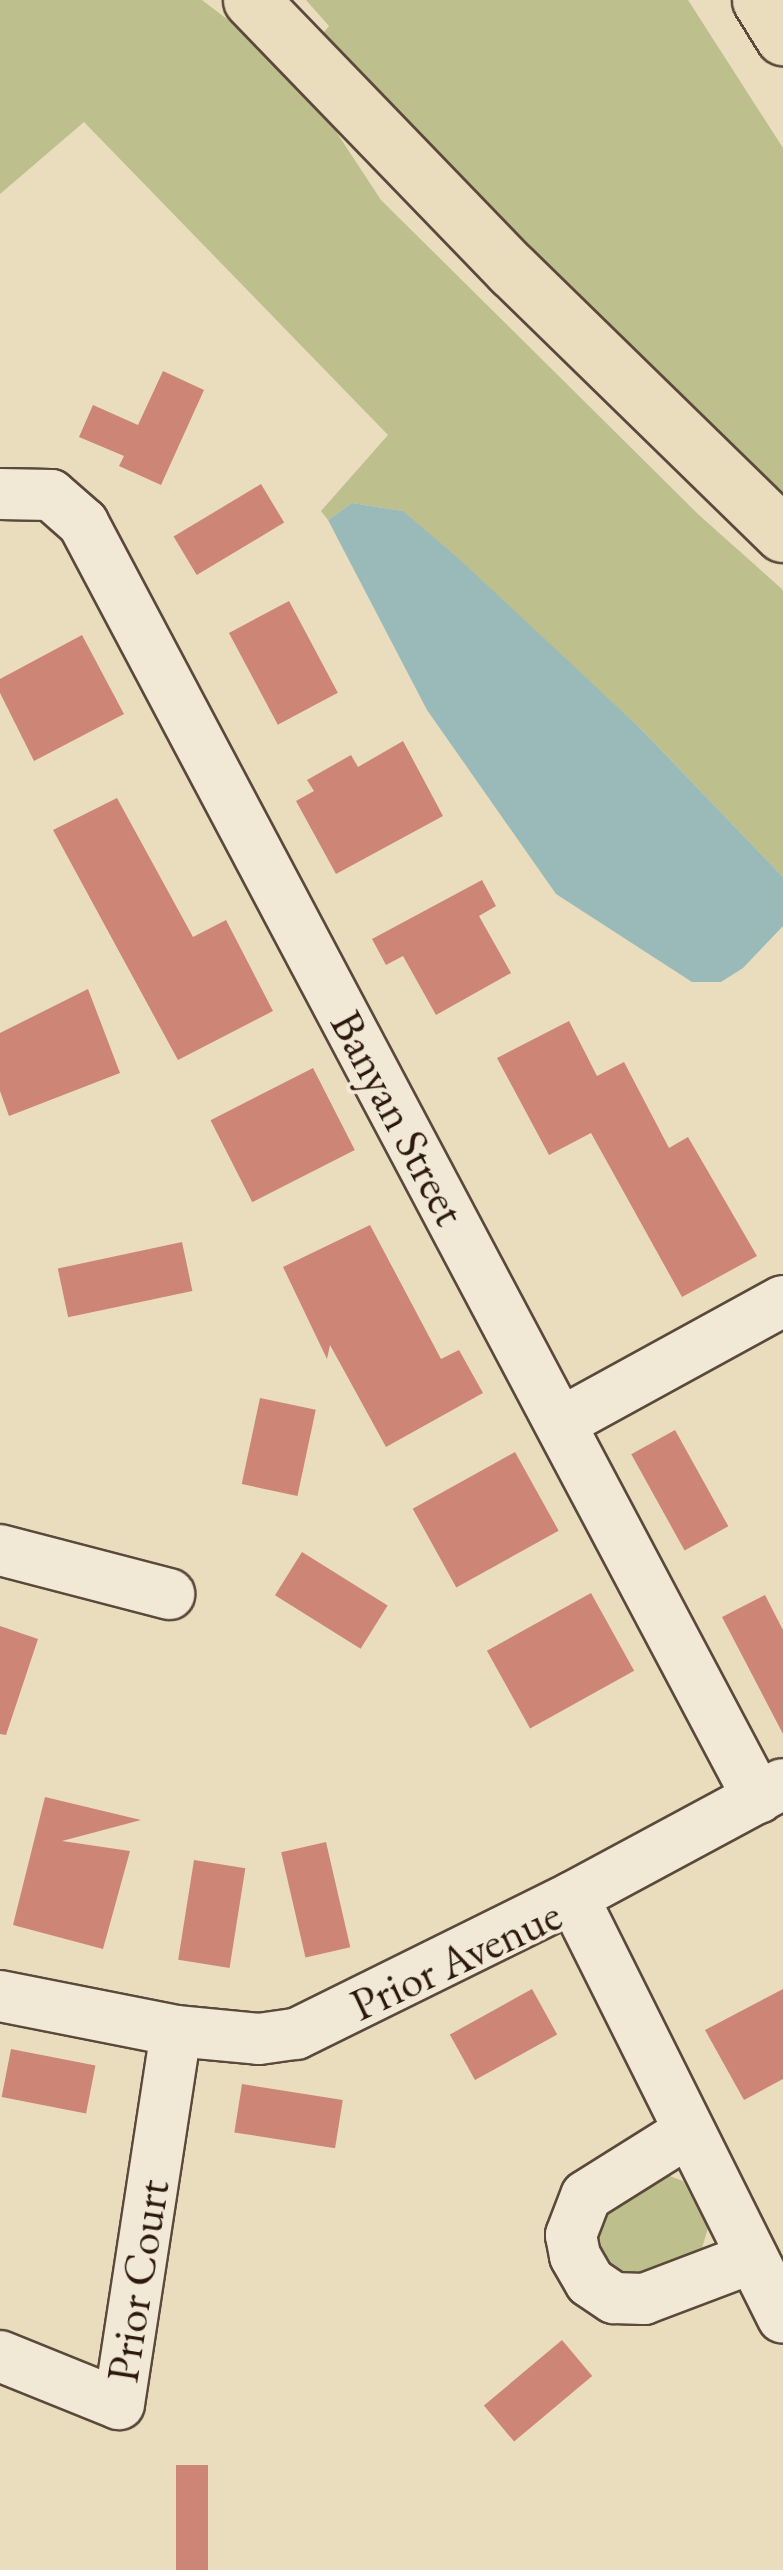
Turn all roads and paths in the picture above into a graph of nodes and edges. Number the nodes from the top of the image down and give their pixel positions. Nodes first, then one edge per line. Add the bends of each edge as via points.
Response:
1 (760, 0) edge
2 (266, 8) edge
3 (783, 37) edge
4 (0, 494) edge
5 (783, 534) edge
6 (783, 1301) edge
7 (560, 1423) junction
8 (0, 1550) edge
9 (169, 1594) dead end
10 (770, 1791) edge
11 (573, 1897) junction
12 (0, 1996) edge
13 (176, 2031) junction
14 (688, 2132) junction
15 (752, 2258) junction
16 (783, 2318) edge
17 (0, 2356) edge

1 - 3 highway
2 - 5 highway via 512,270
4 - 7 street, Banyan Street via 52,495 83,523
6 - 7 street
7 - 10 street, Banyan Street
8 - 9 street
10 - 11 street
11 - 13 street, Prior Avenue via 296,2034 259,2039
11 - 14 street, Prior Avenue
12 - 13 street, Prior Avenue
13 - 17 street, Prior Court via 120,2404
14 - 15 street, Prior Avenue
14 - 15 street via 586,2196 571,2235 576,2256 590,2282 614,2298 644,2298
15 - 16 street, Prior Avenue

